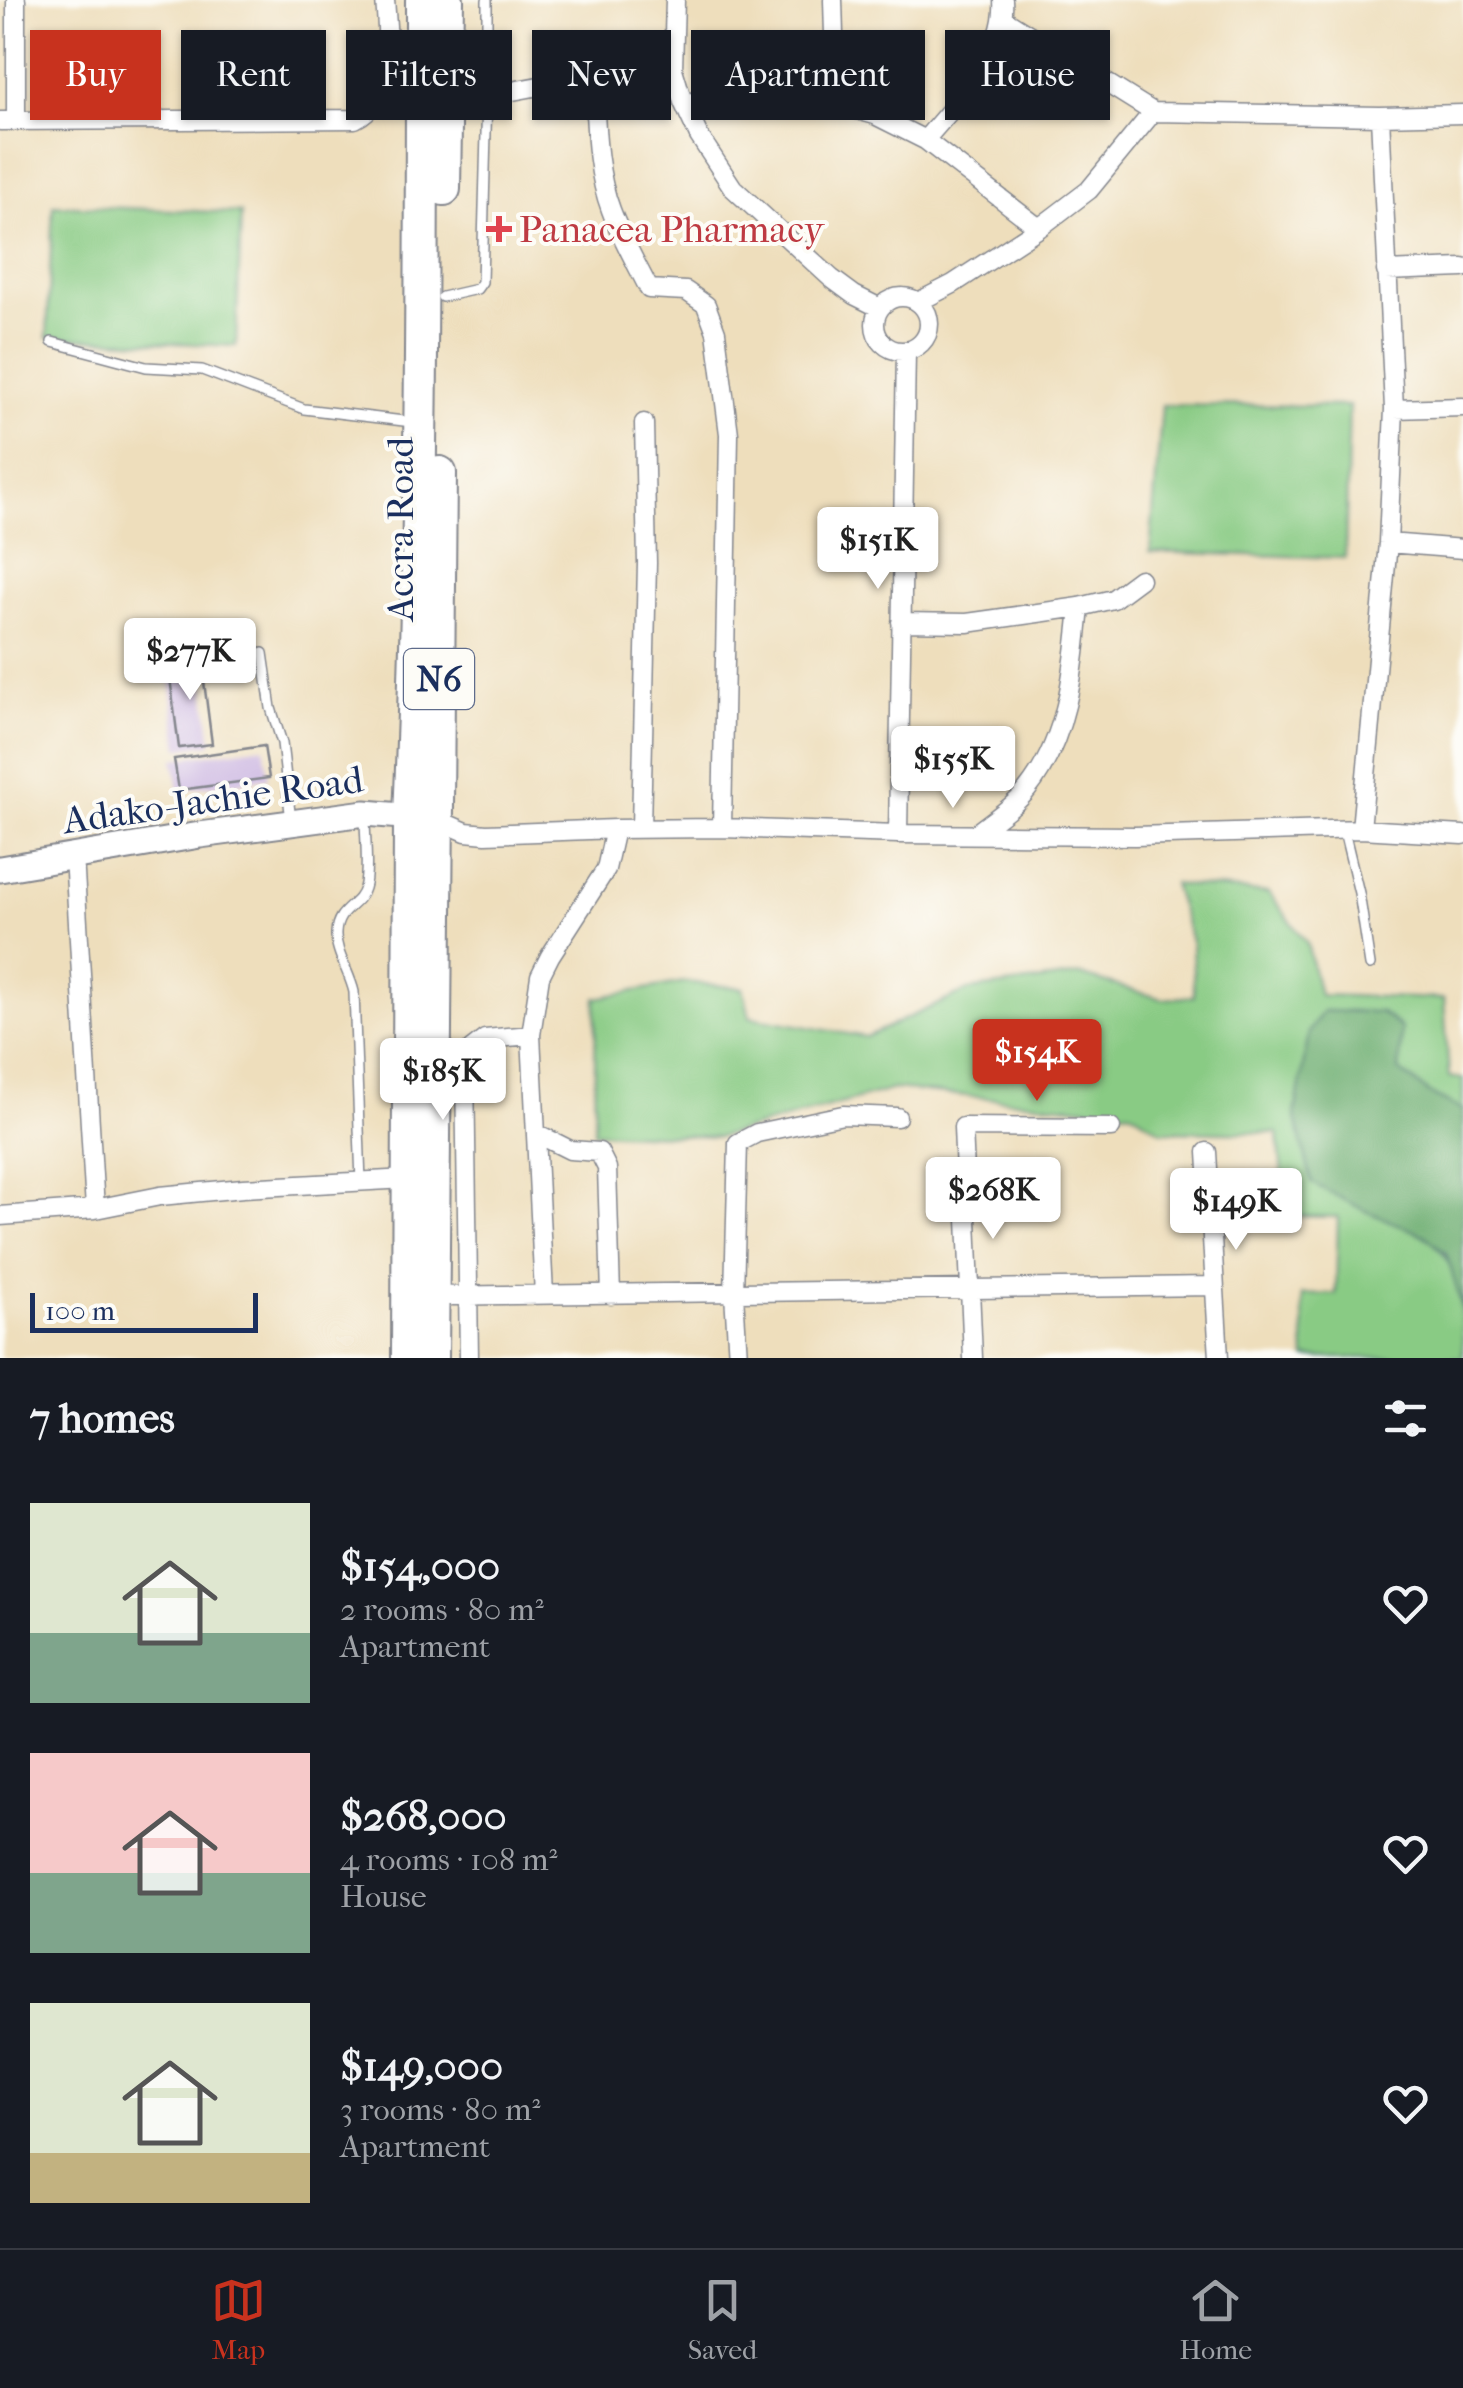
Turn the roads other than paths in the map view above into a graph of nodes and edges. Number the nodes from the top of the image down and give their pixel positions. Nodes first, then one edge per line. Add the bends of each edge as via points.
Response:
1 (16, 0) edge
2 (385, 0) edge
3 (422, 0) edge
4 (447, 0) edge
5 (487, 0) edge
6 (675, 0) edge
7 (833, 0) edge
8 (1004, 9) edge
9 (425, 30) edge
10 (443, 30) edge
11 (487, 30) edge
12 (834, 30) edge
13 (673, 69) joint
14 (683, 102) junction
15 (691, 102) edge
16 (1154, 112) junction
17 (1463, 114) edge
18 (1380, 116) junction
19 (432, 120) edge
20 (434, 120) edge
21 (486, 120) edge
22 (596, 120) edge
23 (885, 120) edge
24 (8, 121) edge
25 (925, 140) junction
26 (1038, 228) junction
27 (1463, 268) edge
28 (1386, 271) junction
29 (442, 297) junction
30 (918, 302) junction
31 (880, 308) junction
32 (52, 342) dead end
33 (906, 351) junction
34 (1463, 407) edge
35 (1394, 410) junction
36 (420, 422) junction
37 (644, 422) dead end
38 (1388, 544) junction
39 (1463, 549) edge
40 (1140, 579) dead end
41 (1080, 606) junction
42 (901, 622) junction
43 (263, 653) dead end
44 (365, 813) junction
45 (423, 818) junction
46 (291, 824) junction
47 (615, 828) junction
48 (641, 828) junction
49 (722, 828) junction
50 (1352, 829) junction
51 (898, 834) junction
52 (974, 835) junction
53 (1463, 835) edge
54 (74, 856) junction
55 (0, 869) edge
56 (1370, 966) dead end
57 (532, 1036) junction
58 (897, 1117) dead end
59 (1111, 1128) dead end
60 (536, 1132) junction
61 (1207, 1152) dead end
62 (407, 1179) junction
63 (361, 1182) junction
64 (95, 1209) junction
65 (0, 1216) edge
66 (1214, 1286) junction
67 (971, 1287) junction
68 (610, 1294) junction
69 (734, 1294) junction
70 (544, 1295) junction
71 (432, 1296) junction
72 (470, 1296) junction
73 (408, 1358) edge
74 (432, 1358) edge
75 (469, 1358) edge
76 (738, 1358) edge
77 (974, 1358) edge
78 (1220, 1358) edge

1 - 24 street
2 - 24 street via 384,82 368,113 355,120
3 - 9 highway, N6
4 - 10 highway, Accra Road / N6
5 - 11 lane
6 - 13 street
7 - 12 street
8 - 16 street
8 - 25 street via 978,77
13 - 14 street
14 - 15 street
14 - 31 street via 733,188 831,278
16 - 18 street
16 - 26 street via 1088,190
17 - 18 street
18 - 28 street
19 - 36 highway, N6
20 - 29 highway, Accra Road / N6
21 - 29 lane via 482,282
22 - 49 street via 610,207 650,289 686,292 706,305 716,332 729,434
23 - 25 street
25 - 26 street
26 - 30 street
27 - 28 street
28 - 35 street
29 - 45 highway, Accra Road / N6 via 440,626
30 - 31 street via 898,297
30 - 33 street via 928,330
31 - 33 street via 879,338
32 - 36 lane via 146,366 202,370 304,408
33 - 42 street
34 - 35 street
35 - 38 street
36 - 45 highway, N6 via 414,708
37 - 48 street
38 - 39 street
38 - 50 street
40 - 41 street via 1113,599
41 - 42 street via 967,623
41 - 52 street via 1069,696 1051,750 1027,791
42 - 51 street
43 - 46 lane
44 - 45 street, Adako-Jachie Road
44 - 46 street, Adako-Jachie Road
44 - 63 lane via 364,889 343,912 336,932 354,992
45 - 47 street via 486,834
45 - 62 highway, N6
45 - 71 highway, Accra Road / N6
46 - 54 street, Adako-Jachie Road
47 - 48 street
47 - 57 street via 606,868 540,976
48 - 49 street
49 - 51 street
50 - 52 street
50 - 53 street
50 - 56 lane
51 - 52 street
54 - 55 street, Adako-Jachie Road
54 - 64 street
57 - 60 street
57 - 72 street via 486,1039 471,1050 466,1068
58 - 69 street via 844,1115 738,1143
59 - 67 street via 964,1127
60 - 68 street via 570,1150 599,1152 608,1168
60 - 70 street
61 - 66 street
62 - 63 street
62 - 73 highway, N6
63 - 64 street via 243,1188
64 - 65 street
66 - 67 street
66 - 78 street
67 - 69 street
67 - 77 street
68 - 69 street
68 - 70 street
69 - 76 street
70 - 72 street
71 - 72 street
71 - 74 highway, Accra Road / N6
72 - 75 street

